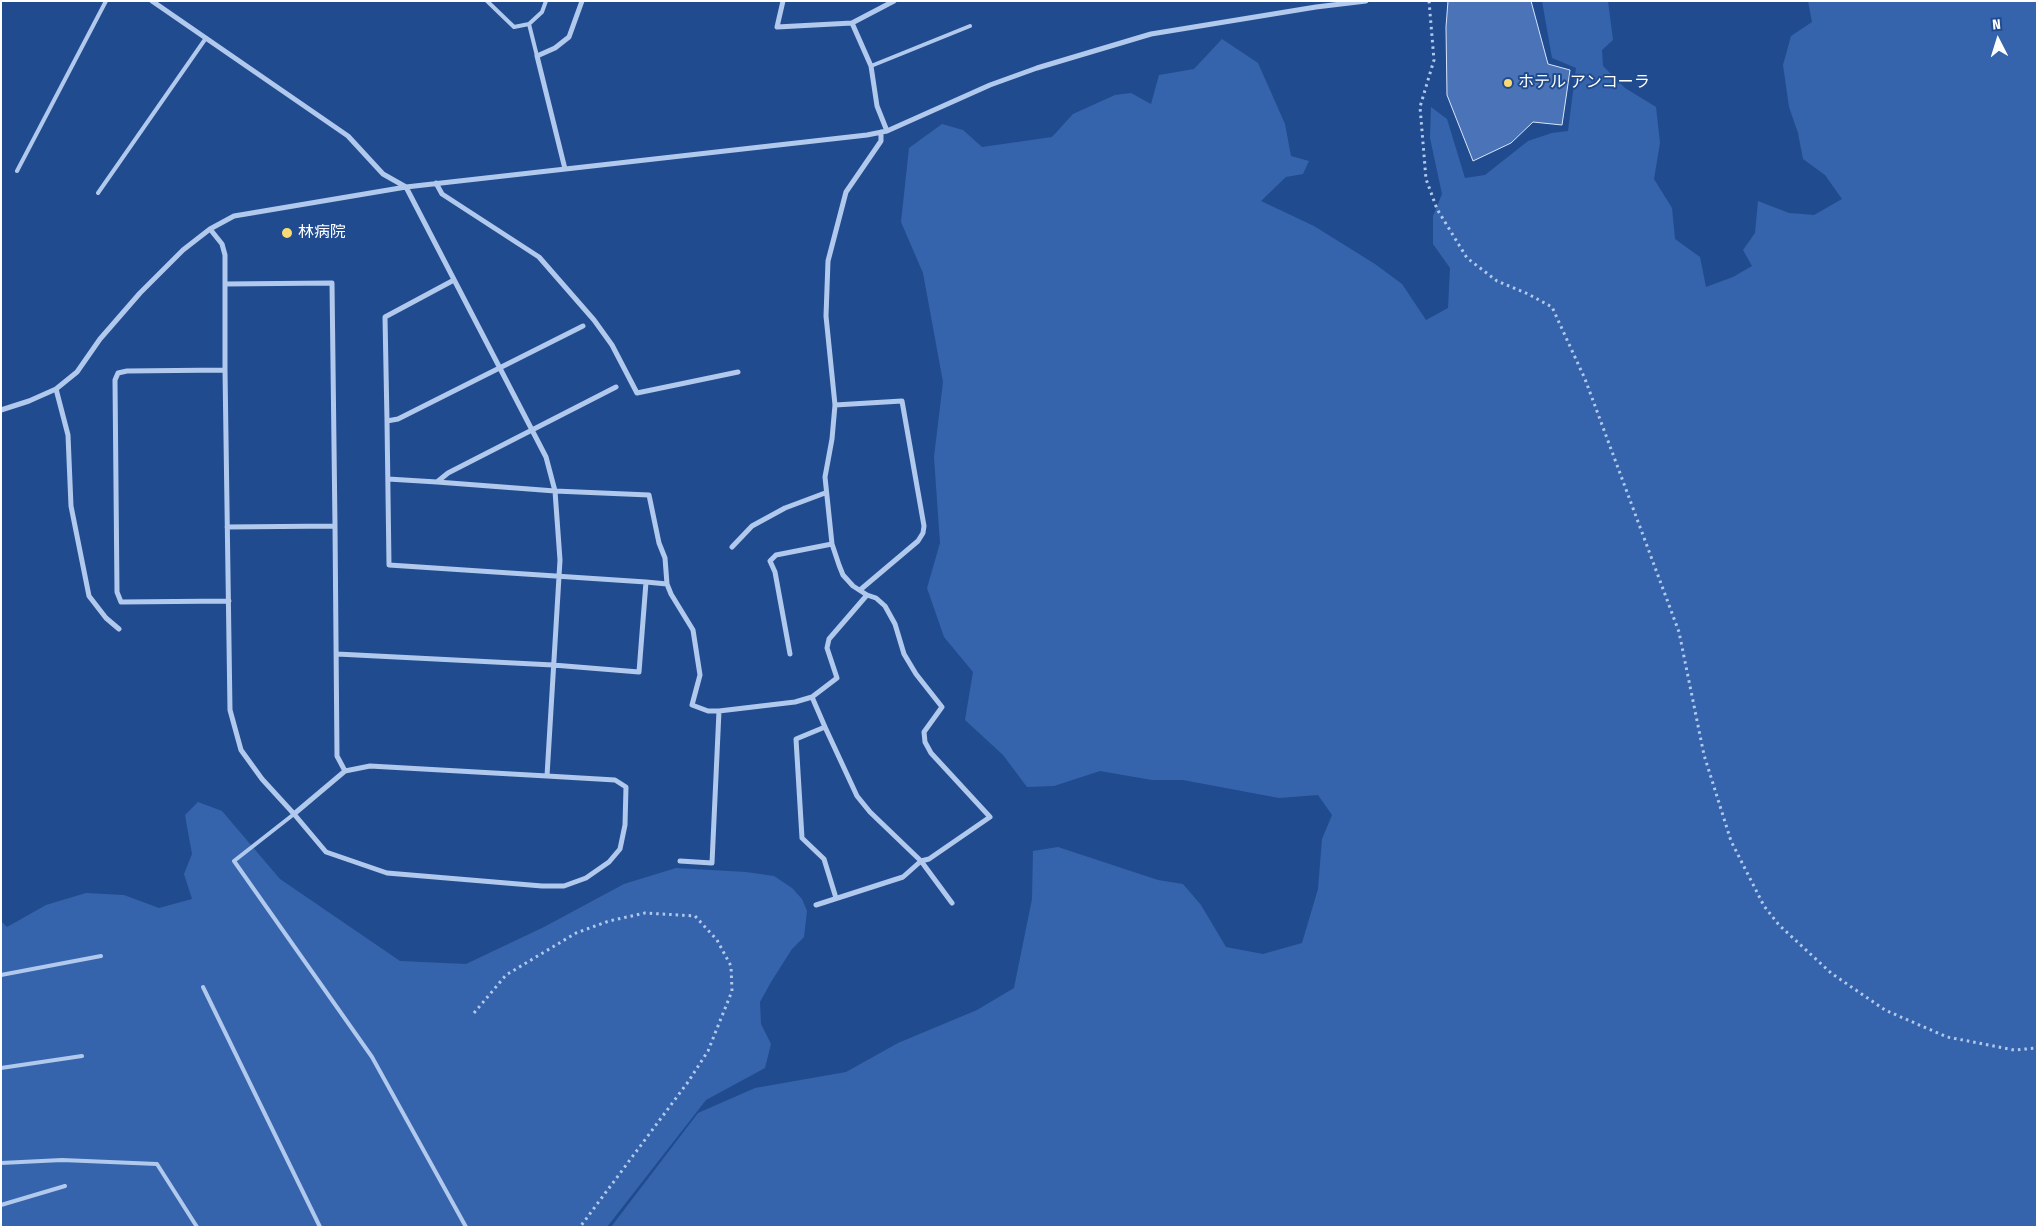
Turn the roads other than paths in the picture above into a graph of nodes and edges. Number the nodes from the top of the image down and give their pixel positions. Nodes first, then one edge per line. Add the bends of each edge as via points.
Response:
1 (106, 1) edge
2 (152, 1) edge
3 (487, 1) edge
4 (546, 1) edge
5 (582, 1) edge
6 (782, 1) edge
7 (894, 1) edge
8 (1366, 1) edge
9 (1318, 4) edge
10 (852, 23) junction
11 (529, 24) junction
12 (970, 26) dead end
13 (206, 38) junction
14 (537, 56) junction
15 (871, 66) junction
16 (884, 131) junction
17 (565, 169) junction
18 (17, 171) dead end
19 (436, 184) junction
20 (406, 187) junction
21 (98, 193) dead end
22 (210, 229) junction
23 (454, 280) junction
24 (225, 284) junction
25 (583, 326) dead end
26 (499, 367) junction
27 (225, 370) junction
28 (738, 372) dead end
29 (616, 387) dead end
30 (56, 389) junction
31 (835, 405) junction
32 (1, 410) edge
33 (387, 421) junction
34 (532, 430) junction
35 (388, 479) junction
36 (437, 482) junction
37 (554, 491) junction
38 (825, 493) junction
39 (336, 526) junction
40 (227, 527) junction
41 (832, 544) junction
42 (732, 547) dead end
43 (558, 576) junction
44 (646, 582) junction
45 (667, 584) junction
46 (860, 590) junction
47 (866, 595) junction
48 (228, 601) junction
49 (118, 629) dead end
50 (337, 654) junction
51 (790, 654) dead end
52 (553, 665) junction
53 (812, 697) junction
54 (719, 711) junction
55 (826, 726) junction
56 (345, 771) junction
57 (548, 776) junction
58 (294, 814) junction
59 (680, 861) dead end
60 (921, 861) junction
61 (836, 898) junction
62 (952, 903) dead end
63 (816, 905) dead end
64 (101, 956) dead end
65 (1, 975) edge
66 (203, 987) dead end
67 (82, 1056) dead end
68 (1, 1068) edge
69 (1, 1163) edge
70 (65, 1186) dead end
71 (1, 1205) edge
72 (198, 1227) edge
73 (320, 1227) edge
74 (466, 1227) edge

1 - 18 lane
2 - 13 street
3 - 11 lane via 514,27
4 - 11 lane via 542,12
5 - 14 street via 569,36 556,48
6 - 10 street via 777,27
7 - 10 street
8 - 9 street
9 - 16 street via 1151,34 990,85
10 - 15 street
11 - 14 lane
12 - 15 lane
13 - 20 street via 348,136 383,174
13 - 21 lane
14 - 17 street
15 - 16 street
16 - 17 street
16 - 31 street via 881,141 846,192 828,260 826,316
17 - 19 street
19 - 20 street
19 - 28 street via 442,194 539,258 594,320 612,345 637,392
20 - 22 street via 234,216
20 - 23 street
22 - 24 street via 222,244
22 - 30 street via 183,250 140,293 100,339 77,372
23 - 26 street
23 - 33 street via 385,317
24 - 27 street
24 - 39 street via 332,283
25 - 26 street
26 - 33 street via 398,419
26 - 34 street
27 - 40 street
27 - 48 street via 118,373 115,380 117,592 121,602
29 - 34 street
30 - 32 street
30 - 49 street via 68,435 71,506 89,596
31 - 38 street via 824,477
31 - 46 street via 902,401 924,526 918,540
33 - 35 street
34 - 36 street via 448,473
34 - 37 street via 546,457
35 - 36 street
35 - 43 street via 389,565
36 - 37 street
37 - 43 street via 560,560
37 - 45 street via 649,495 665,558
38 - 41 street
38 - 42 street via 785,508 752,526
39 - 40 street
39 - 50 street
40 - 48 street
41 - 46 street via 843,576
41 - 51 street via 776,555 770,561 775,572
43 - 44 street
43 - 52 street
44 - 45 street
44 - 52 street via 639,672
45 - 54 street via 694,630 700,674 692,704 708,711
46 - 47 street
47 - 53 street via 829,639 827,648 837,678
47 - 60 street via 885,606 895,624 904,654 942,707 924,732 928,748 990,816 929,859
48 - 58 street via 230,710 241,750
50 - 52 street
50 - 56 street via 337,756
52 - 57 street
53 - 54 street
53 - 55 street
54 - 59 street via 712,863
55 - 60 street via 857,796
55 - 61 street via 796,739 802,838 824,859
56 - 57 street via 370,766
56 - 58 street
57 - 58 street via 615,780 626,786 625,825 620,849 586,878 564,886 387,873 326,852
58 - 74 lane via 234,861 372,1057
60 - 61 street via 903,877
60 - 62 street
61 - 63 street
64 - 65 lane
66 - 73 lane
67 - 68 lane
69 - 72 lane via 62,1160 157,1164
70 - 71 lane

